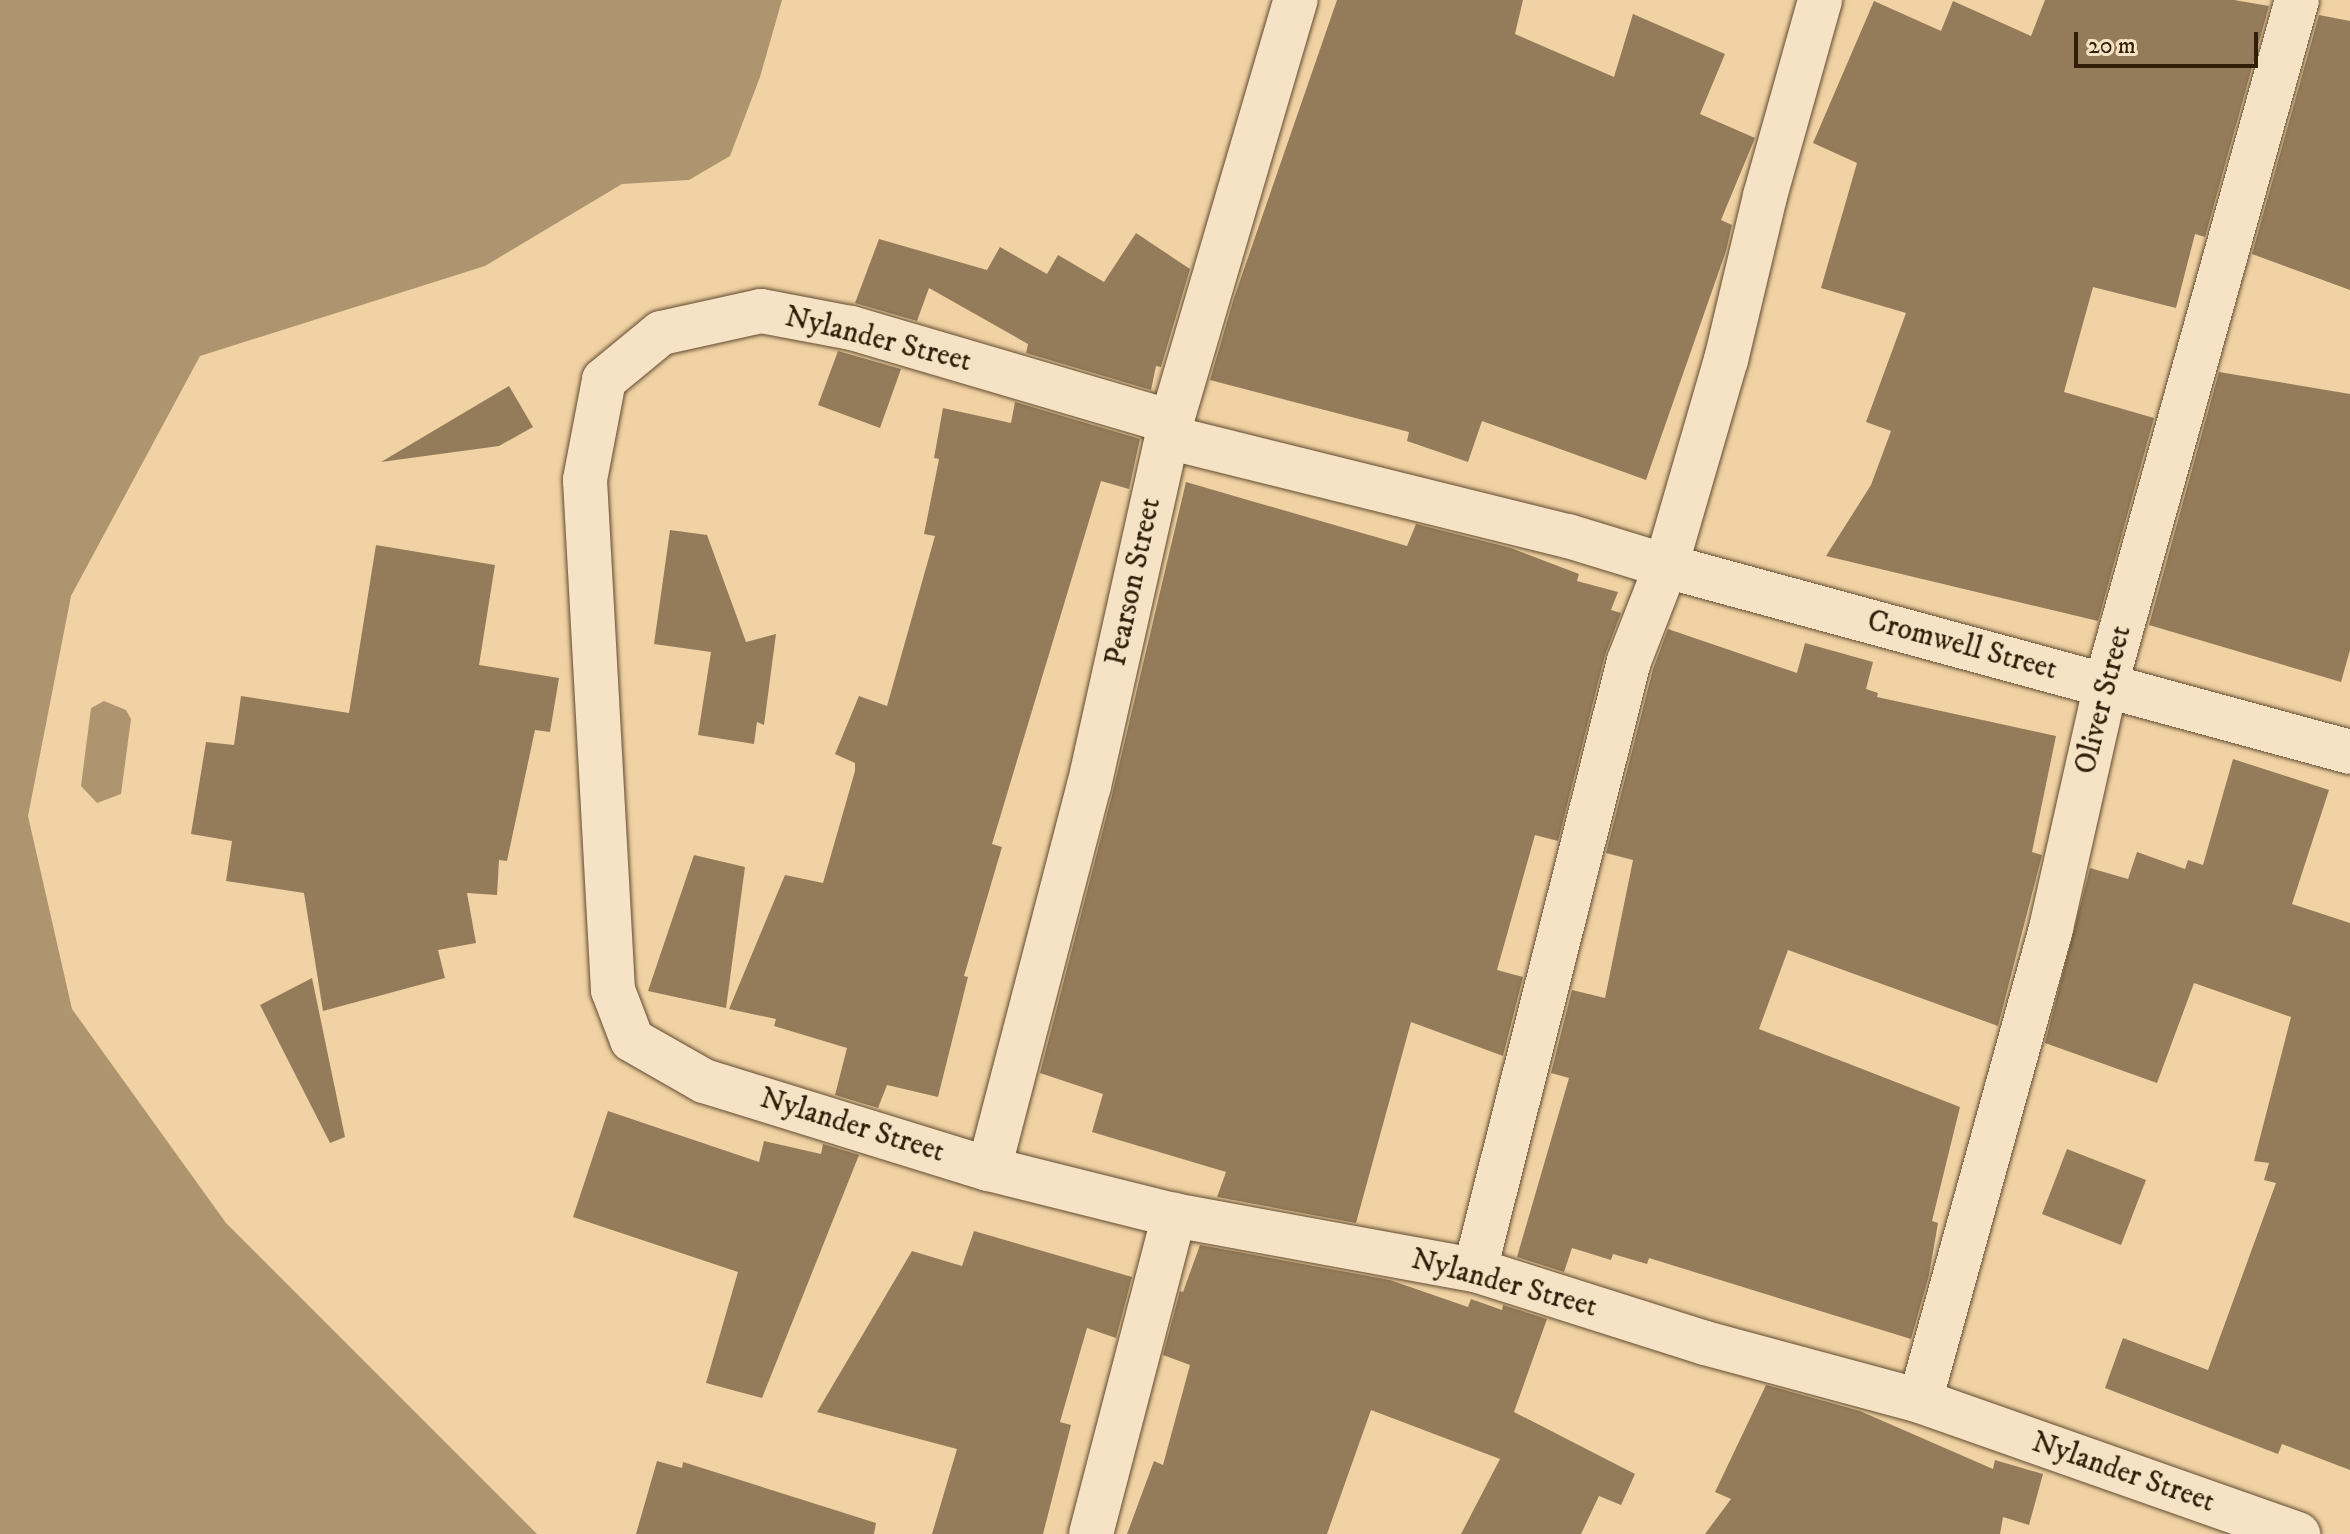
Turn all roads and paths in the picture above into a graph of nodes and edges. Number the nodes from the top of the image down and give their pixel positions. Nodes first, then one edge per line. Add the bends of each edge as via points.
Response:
1 (1296, 0) edge
2 (1820, 0) edge
3 (2297, 0) edge
4 (1169, 429) junction
5 (1666, 566) junction
6 (2106, 684) junction
7 (2350, 752) edge
8 (989, 1169) junction
9 (1174, 1215) junction
10 (1475, 1270) junction
11 (1920, 1401) junction
12 (1091, 1534) edge
13 (2298, 1534) edge

1 - 4 street, Pearson Street
2 - 5 street
3 - 6 street, Oliver Street
4 - 5 street, Nylander Street
4 - 8 street, Pearson Street via 1089,786
4 - 8 street, Nylander Street via 851,328 761,311 661,333 604,380 585,480 613,990 632,1040 704,1081
5 - 6 street, Cromwell Street
5 - 10 street via 1629,661
6 - 7 street, Cromwell Street
6 - 11 street, Oliver Street via 2051,928
8 - 9 street, Nylander Street
9 - 10 street, Nylander Street
9 - 12 street
10 - 11 street, Nylander Street via 1705,1343
11 - 13 street, Nylander Street

